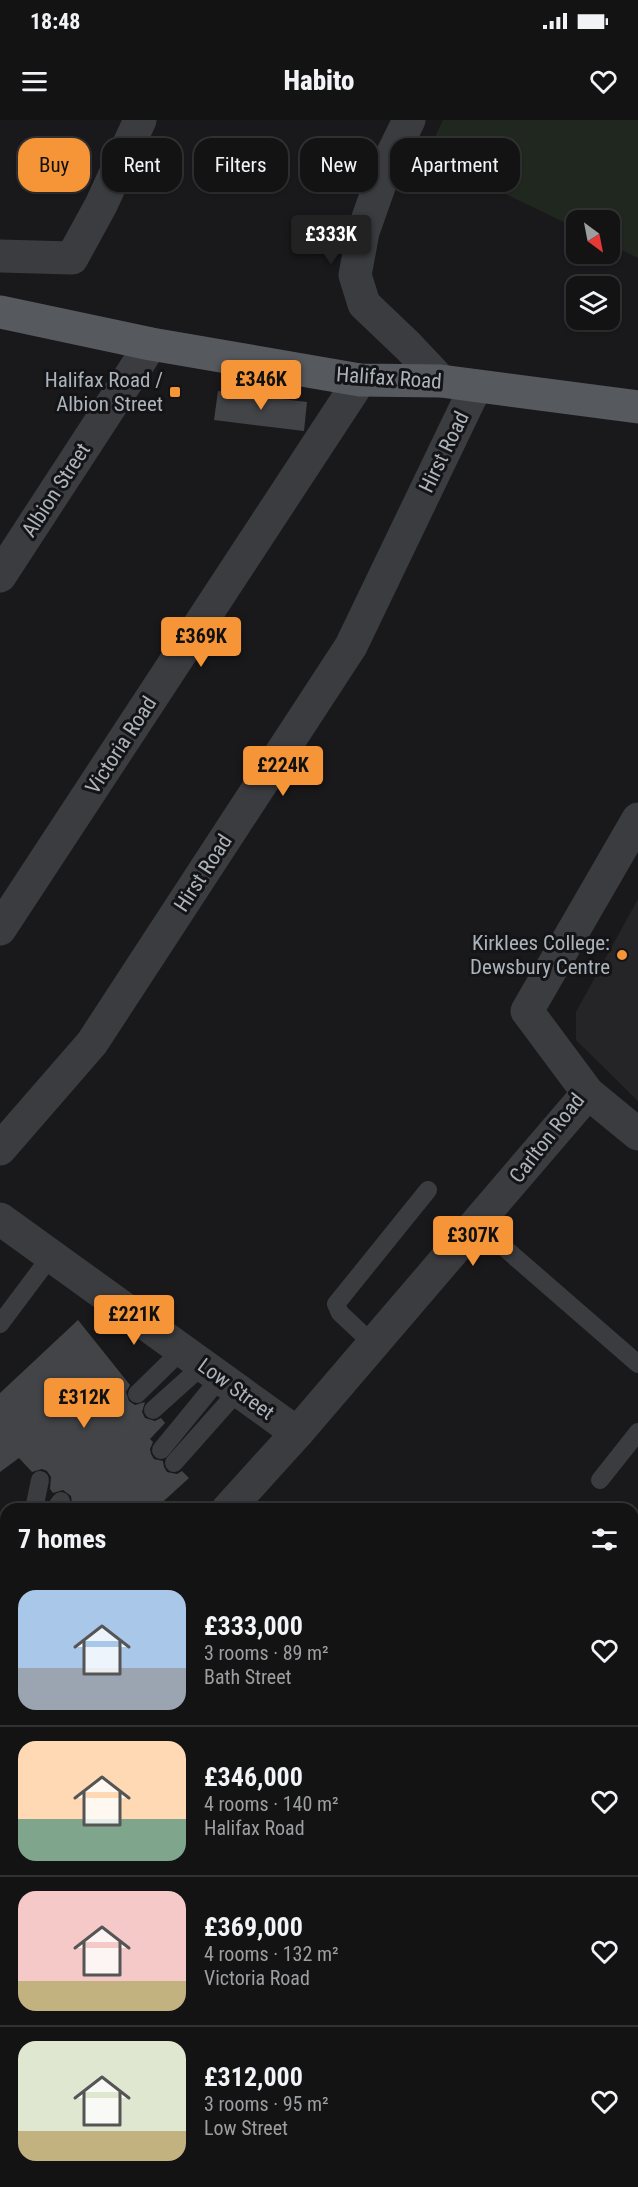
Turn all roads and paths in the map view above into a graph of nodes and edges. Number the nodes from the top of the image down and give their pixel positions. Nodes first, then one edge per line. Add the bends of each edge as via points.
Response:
1 (140, 120) edge
2 (409, 120) edge
3 (0, 256) edge
4 (0, 312) edge
5 (151, 344) junction
6 (360, 380) junction
7 (441, 381) junction
8 (476, 386) junction
9 (638, 407) edge
10 (0, 576) edge
11 (638, 819) edge
12 (0, 929) edge
13 (588, 1093) junction
14 (638, 1134) edge
15 (0, 1149) edge
16 (428, 1190) dead end
17 (0, 1219) edge
18 (477, 1224) junction
19 (51, 1256) junction
20 (0, 1324) edge
21 (373, 1344) junction
22 (638, 1364) edge
23 (211, 1371) junction
24 (138, 1394) dead end
25 (153, 1410) dead end
26 (638, 1432) edge
27 (297, 1433) junction
28 (167, 1456) dead end
29 (40, 1479) dead end
30 (600, 1480) dead end
31 (35, 1503) edge
32 (233, 1503) edge

1 - 3 street via 72,258
2 - 7 street via 363,232 355,275 364,304
4 - 5 main road, Halifax Road
5 - 6 main road, Halifax Road
5 - 10 street, Albion Street
6 - 7 main road, Halifax Road
6 - 12 street, Victoria Road
7 - 8 main road, Halifax Road
8 - 9 main road, Halifax Road
8 - 15 street, Hirst Road via 351,646 92,1043
11 - 13 street, Carlton Road via 527,1011
13 - 14 street
13 - 18 street, Carlton Road
16 - 21 lane via 336,1304 339,1313
17 - 19 street, Low Street
18 - 21 street, Carlton Road
18 - 22 lane
19 - 20 lane
19 - 23 street, Low Street
21 - 27 street, Carlton Road
23 - 24 lane
23 - 25 lane
23 - 27 street, Low Street
23 - 28 lane
26 - 30 lane
27 - 32 street, Carlton Road
29 - 31 lane

